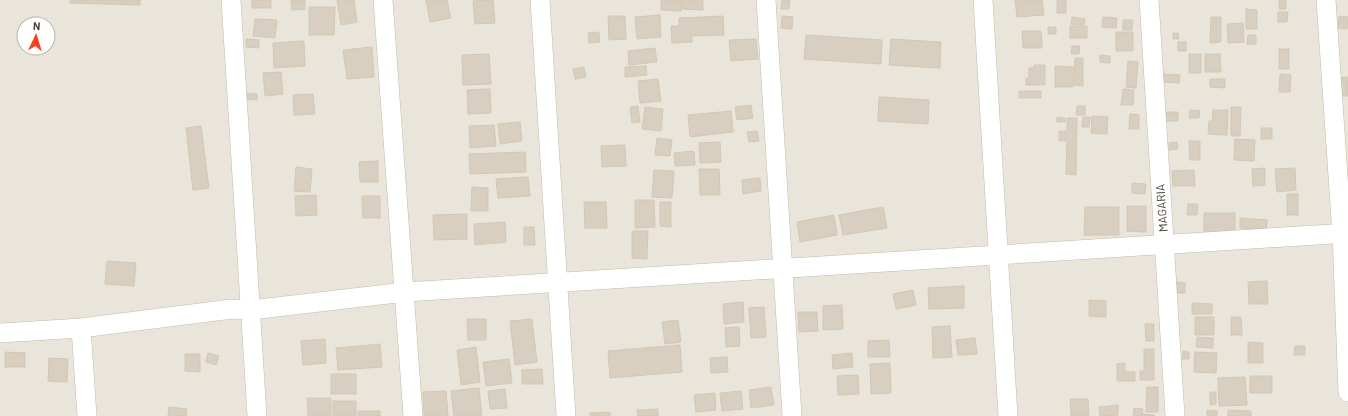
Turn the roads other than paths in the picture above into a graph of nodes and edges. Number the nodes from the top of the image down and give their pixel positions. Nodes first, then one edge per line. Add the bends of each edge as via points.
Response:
1 (231, 0) edge
2 (383, 0) edge
3 (540, 0) edge
4 (766, 0) edge
5 (982, 0) edge
6 (1149, 0) edge
7 (1326, 0) edge
8 (1345, 234) edge
9 (1164, 245) junction
10 (998, 255) junction
11 (783, 268) junction
12 (558, 282) junction
13 (405, 292) junction
14 (251, 310) junction
15 (81, 328) junction
16 (0, 333) edge
17 (1348, 392) edge
18 (87, 416) edge
19 (257, 416) edge
20 (413, 416) edge
21 (566, 416) edge
22 (792, 416) edge
23 (1008, 416) edge
24 (1174, 416) edge

1 - 14 street
2 - 13 street
3 - 12 street
4 - 11 street
5 - 10 street
6 - 9 street, MAGARIA
7 - 8 street
8 - 9 street
8 - 17 street
9 - 10 street
9 - 24 street, MAGARIA
10 - 11 street
10 - 23 street
11 - 12 street
11 - 22 street
12 - 13 street
12 - 21 street
13 - 14 street
13 - 20 street
14 - 15 street via 232,309
14 - 19 street
15 - 16 street
15 - 18 street

